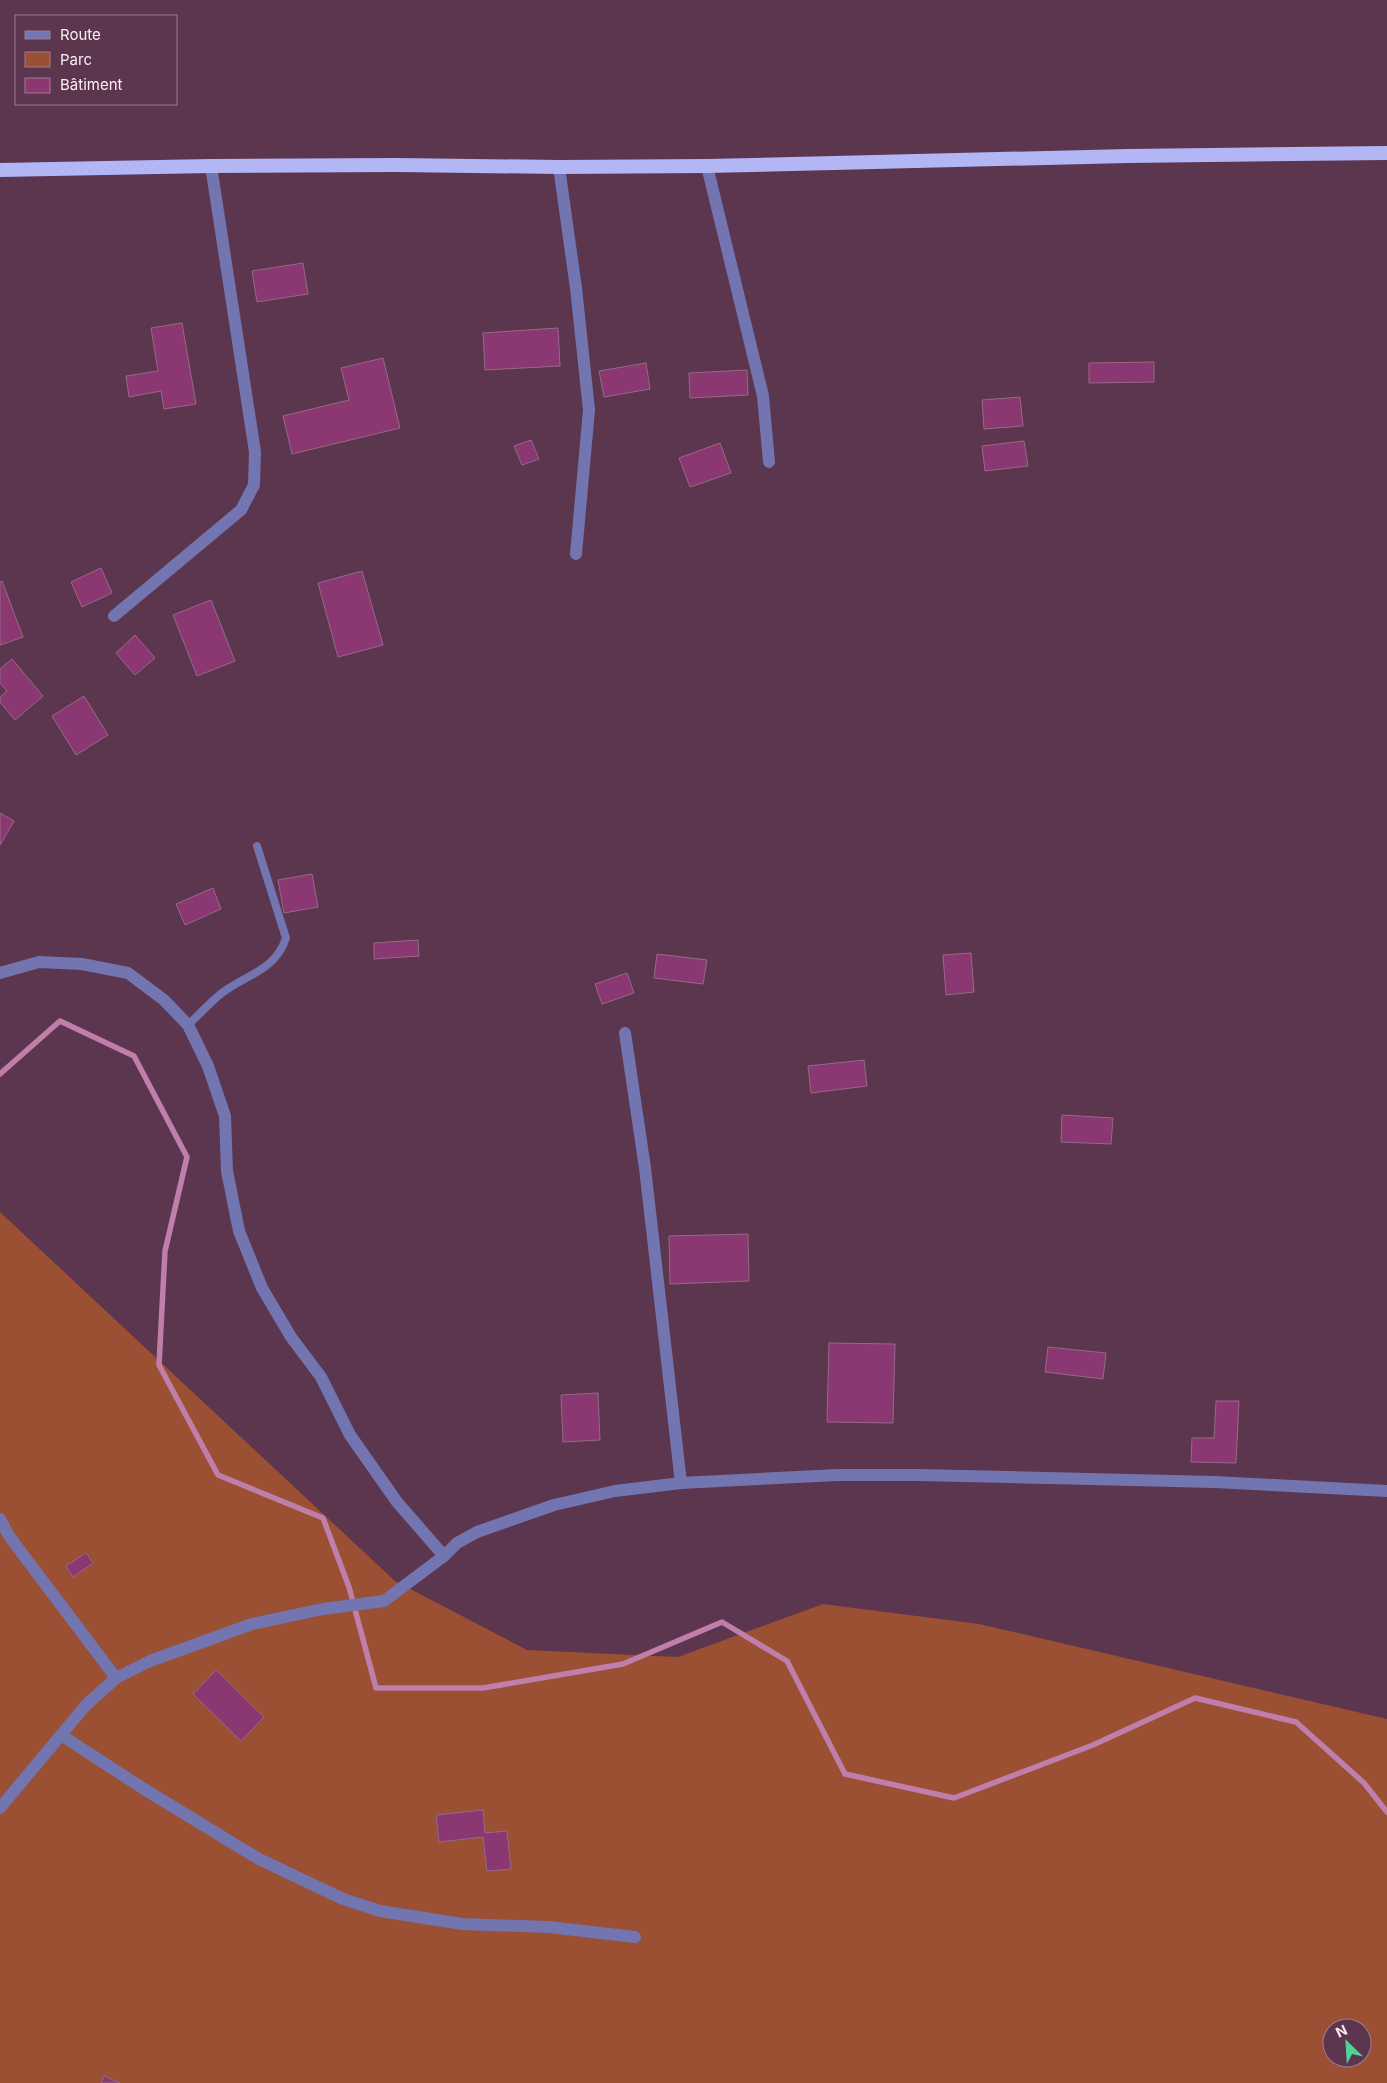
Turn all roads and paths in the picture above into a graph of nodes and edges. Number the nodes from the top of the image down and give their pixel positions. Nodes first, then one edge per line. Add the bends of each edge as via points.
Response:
1 (1387, 153) edge
2 (211, 166) junction
3 (707, 166) junction
4 (559, 168) junction
5 (0, 170) edge
6 (768, 462) dead end
7 (576, 554) dead end
8 (114, 616) dead end
9 (257, 846) dead end
10 (0, 973) edge
11 (188, 1025) junction
12 (625, 1033) dead end
13 (681, 1482) junction
14 (1387, 1491) edge
15 (0, 1519) edge
16 (444, 1556) junction
17 (116, 1678) junction
18 (61, 1735) junction
19 (0, 1808) edge
20 (635, 1937) dead end

1 - 3 highway
2 - 4 highway
2 - 5 highway
2 - 8 street via 255,452 254,485 241,510
3 - 4 highway
3 - 6 street via 763,396
4 - 7 street via 589,410
9 - 11 lane via 286,938 281,952 257,974 222,992
10 - 11 street via 39,962 82,964 128,973 164,1000
11 - 16 street via 208,1066 225,1116 227,1171 239,1231 262,1288 290,1337 321,1377 350,1435 397,1502
12 - 13 street via 645,1168
13 - 14 street via 919,1475 1215,1482
13 - 16 street via 614,1491 554,1505 477,1532 457,1543
15 - 17 street
16 - 17 street via 384,1601 323,1609 252,1624 150,1661
17 - 18 street via 86,1705
18 - 19 street
18 - 20 street via 259,1859 343,1899 380,1911 462,1924 549,1927

